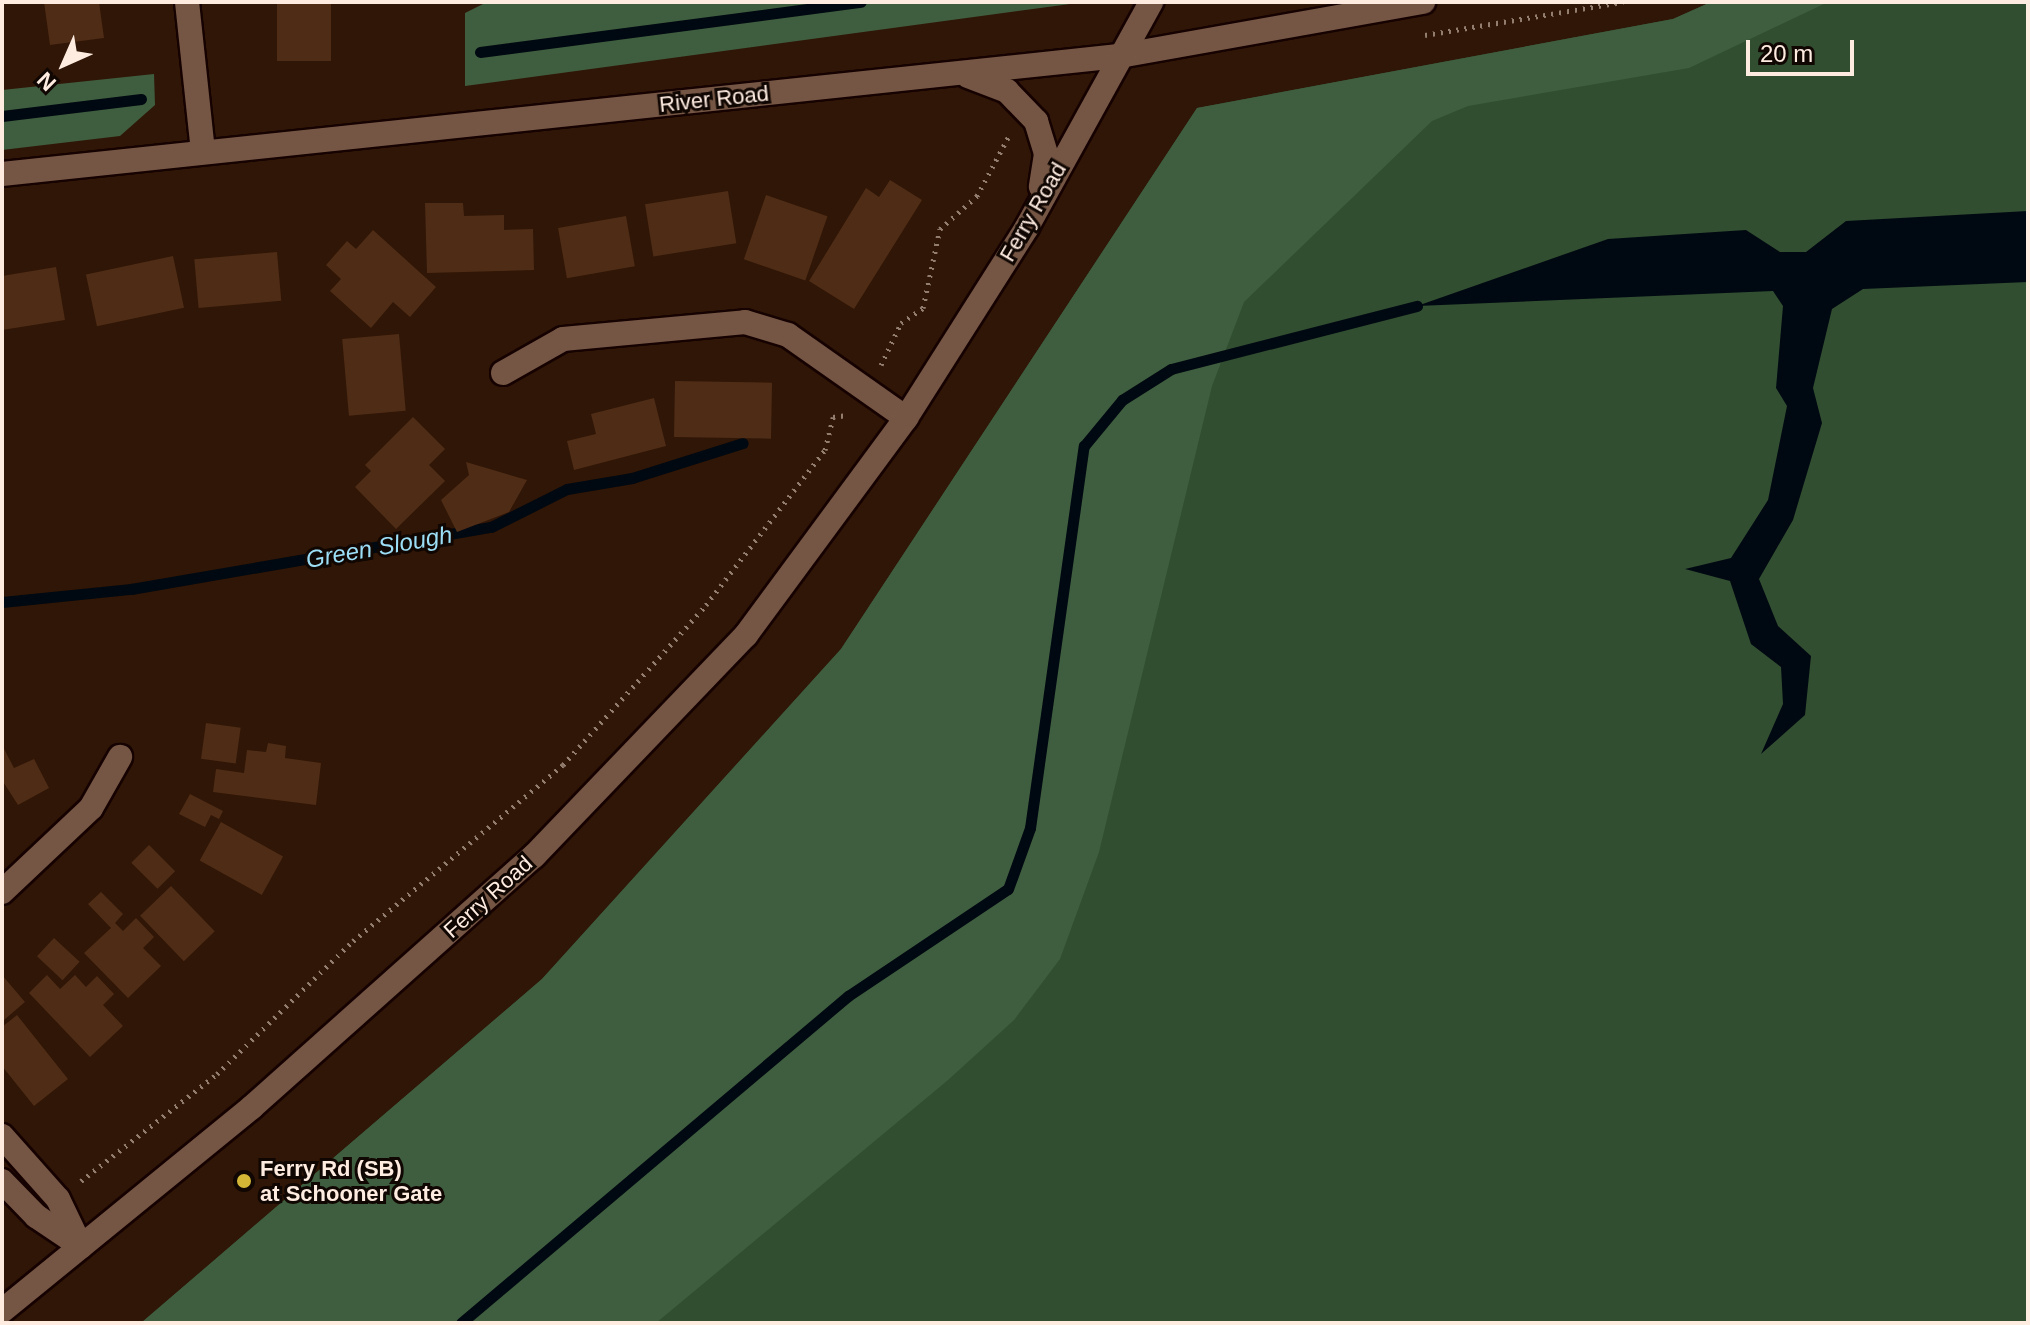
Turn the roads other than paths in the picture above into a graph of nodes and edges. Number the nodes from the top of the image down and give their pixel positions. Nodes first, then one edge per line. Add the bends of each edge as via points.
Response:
1 (187, 2) edge
2 (1151, 2) edge
3 (1423, 2) edge
4 (1119, 56) junction
5 (954, 74) junction
6 (203, 152) junction
7 (2, 174) edge
8 (1027, 227) junction
9 (503, 373) dead end
10 (906, 418) junction
11 (120, 757) dead end
12 (2, 892) edge
13 (2, 1136) edge
14 (2, 1181) edge
15 (81, 1247) junction
16 (2, 1311) edge

1 - 6 street
2 - 4 street, Ferry Road
3 - 4 street, River Road
4 - 5 street, River Road
4 - 8 street, Ferry Road
5 - 6 street, River Road
5 - 8 street via 1007,91 1036,121 1046,154
6 - 7 street, River Road
8 - 10 street, Ferry Road
9 - 10 street via 563,339 745,322 788,335
10 - 15 street, Ferry Road via 746,635 534,856 252,1107
11 - 12 street via 91,808
13 - 15 street via 58,1199
14 - 15 street via 36,1216
15 - 16 street, Ferry Road

